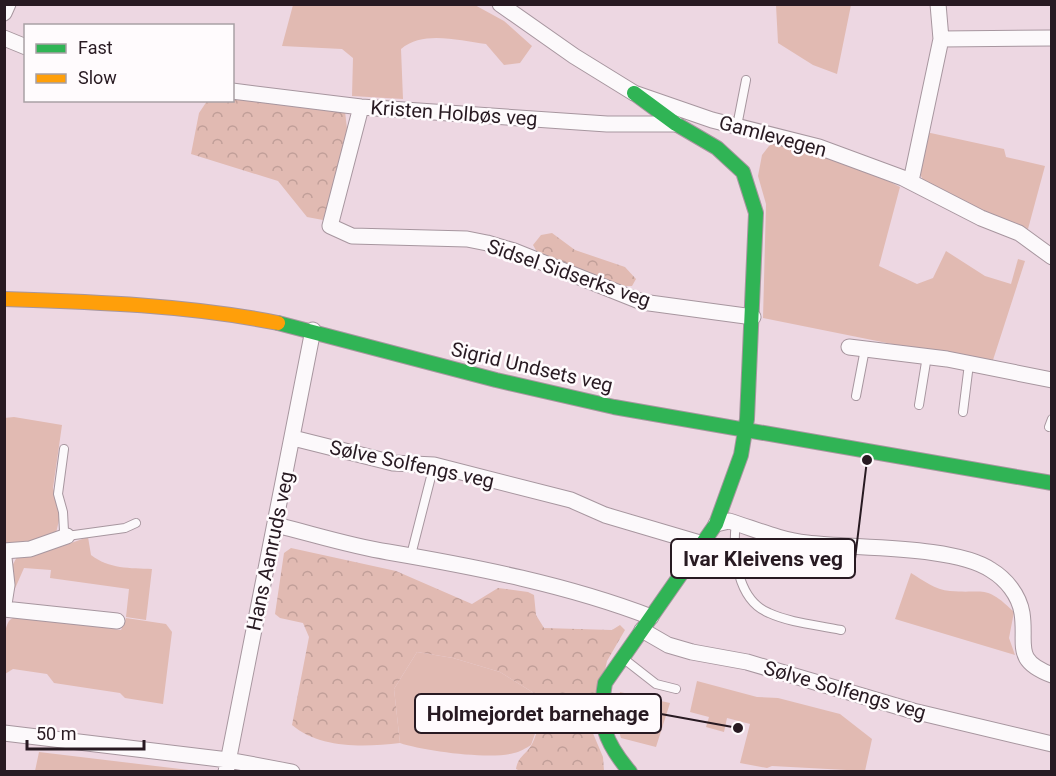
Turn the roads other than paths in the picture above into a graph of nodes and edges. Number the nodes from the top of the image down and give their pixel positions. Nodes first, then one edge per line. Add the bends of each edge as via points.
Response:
1 (8, 4) edge
2 (500, 4) edge
3 (938, 4) edge
4 (4, 13) edge
5 (4, 38) edge
6 (1052, 38) edge
7 (941, 39) junction
8 (24, 46) edge
9 (746, 80) dead end
10 (234, 91) edge
11 (634, 93) junction
12 (361, 107) junction
13 (676, 124) junction
14 (737, 126) junction
15 (910, 181) junction
16 (1052, 257) edge
17 (4, 299) edge
18 (753, 318) junction
19 (313, 330) junction
20 (857, 348) joint
21 (927, 356) junction
22 (969, 364) junction
23 (1052, 380) edge
24 (856, 396) dead end
25 (918, 405) dead end
26 (963, 412) dead end
27 (745, 430) junction
28 (293, 438) junction
29 (64, 449) dead end
30 (434, 465) junction
31 (1052, 483) edge
32 (136, 523) dead end
33 (736, 523) junction
34 (716, 524) junction
35 (276, 525) junction
36 (67, 536) junction
37 (703, 544) junction
38 (4, 551) edge
39 (411, 555) junction
40 (4, 558) edge
41 (4, 604) edge
42 (4, 609) edge
43 (651, 617) junction
44 (117, 621) dead end
45 (642, 630) junction
46 (841, 630) dead end
47 (622, 656) junction
48 (1052, 675) edge
49 (676, 689) dead end
50 (4, 733) edge
51 (1052, 744) edge
52 (227, 766) edge
53 (292, 771) edge
54 (630, 771) edge

1 - 4 street
2 - 11 street, Gamlevegen
3 - 7 street
5 - 8 street
6 - 7 street
7 - 15 street
9 - 14 lane
10 - 12 street, Kristen Holbøs veg
11 - 13 street
11 - 14 street, Gamlevegen
12 - 13 street, Kristen Holbøs veg via 607,124
12 - 18 street, Sidsel Sidserks veg via 330,226 338,232 487,243 642,302
13 - 18 street via 717,148 743,172 756,213
14 - 15 street, Gamlevegen via 819,147
15 - 16 street, Gamlevegen via 1019,233
17 - 19 street, Sigrid Undsets veg via 176,308
18 - 27 street
19 - 27 street, Sigrid Undsets veg via 496,380 614,407
19 - 28 street, Hans Aanruds veg
20 - 21 street
20 - 24 lane
21 - 22 street
21 - 25 lane
22 - 23 street
22 - 26 lane
27 - 31 street, Sigrid Undsets veg
27 - 34 street via 741,455
28 - 30 street, Sølve Solfengs veg via 393,463
28 - 35 street, Hans Aanruds veg
29 - 36 lane via 58,494
30 - 37 street, Sølve Solfengs veg via 571,500 605,515
30 - 39 lane
32 - 36 lane
33 - 34 street
33 - 46 lane via 740,577 755,603 766,613
33 - 48 street via 806,543 872,547 977,562 1008,584 1022,615 1023,652 1035,668
34 - 37 street
35 - 39 street
35 - 52 street, Hans Aanruds veg
36 - 38 street via 30,549
37 - 43 street
39 - 43 street via 622,606
40 - 41 street
42 - 44 street
43 - 45 street
45 - 47 street
45 - 51 street, Sølve Solfengs veg via 668,645 692,652 747,662 913,711
47 - 49 lane via 656,684
47 - 54 street via 605,682 602,727 615,754
50 - 52 street
52 - 53 street

